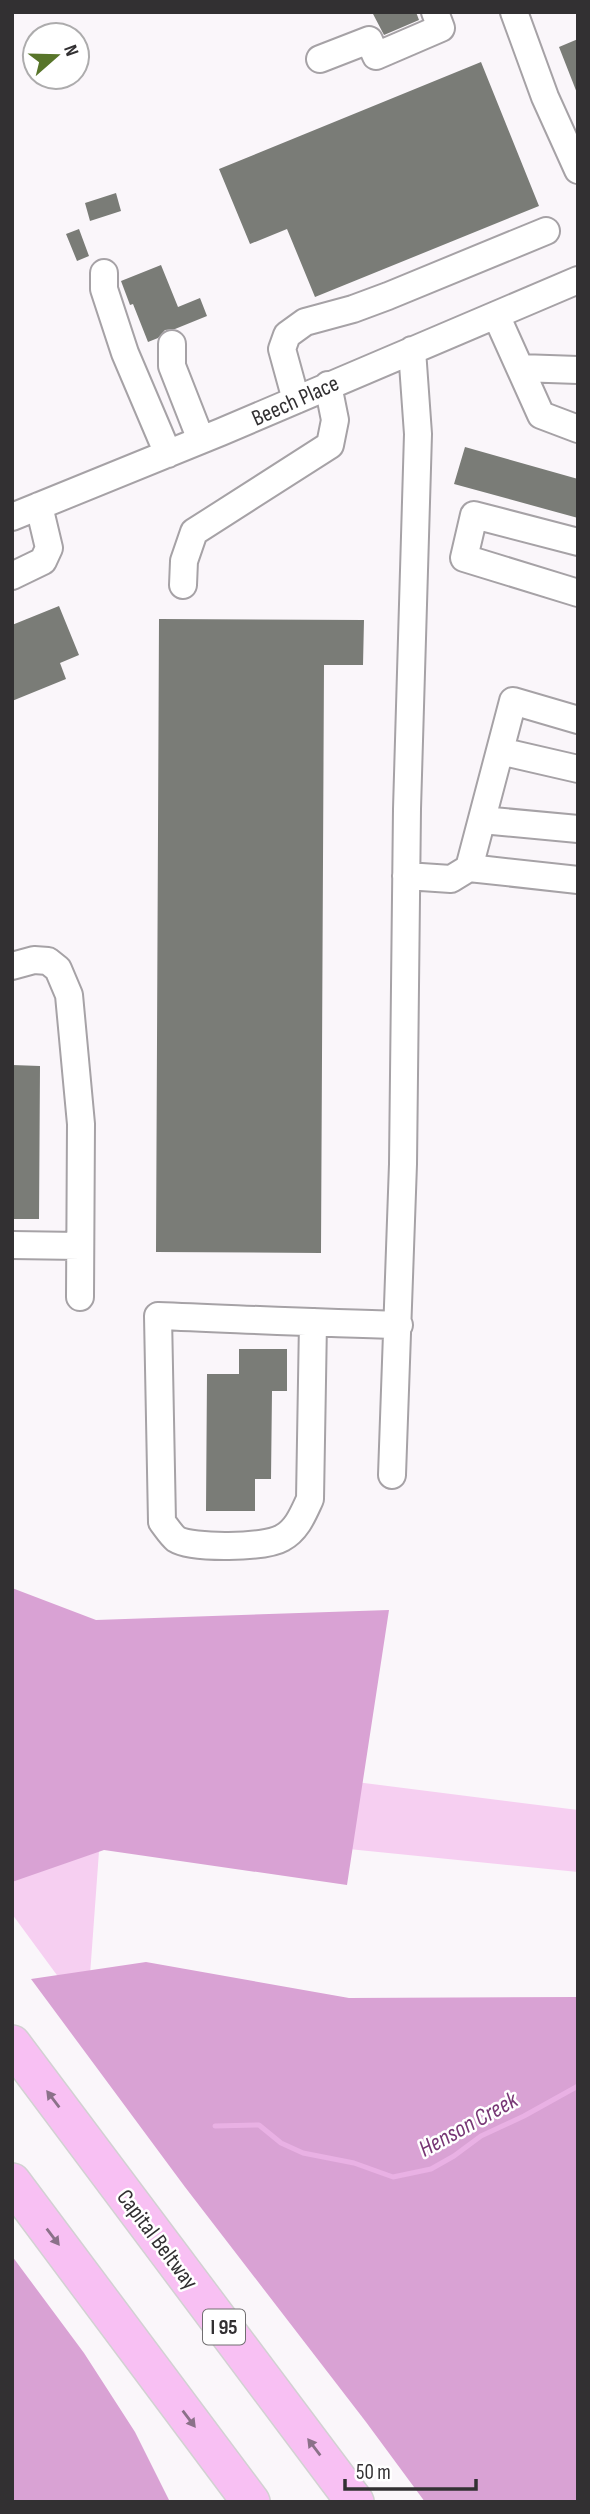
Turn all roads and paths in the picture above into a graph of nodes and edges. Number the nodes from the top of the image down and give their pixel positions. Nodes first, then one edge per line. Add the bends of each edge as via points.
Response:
1 (435, 12) edge
2 (514, 12) edge
3 (320, 59) dead end
4 (578, 170) edge
5 (546, 231) dead end
6 (104, 273) dead end
7 (578, 280) edge
8 (496, 315) junction
9 (172, 344) dead end
10 (412, 350) junction
11 (520, 368) junction
12 (578, 370) edge
13 (328, 385) junction
14 (296, 400) junction
15 (578, 429) edge
16 (201, 440) junction
17 (168, 454) junction
18 (39, 506) junction
19 (12, 517) edge
20 (578, 542) edge
21 (12, 576) edge
22 (183, 585) dead end
23 (578, 593) edge
24 (578, 720) edge
25 (500, 751) junction
26 (578, 769) edge
27 (482, 820) junction
28 (578, 830) edge
29 (469, 868) junction
30 (406, 876) junction
31 (578, 880) edge
32 (12, 966) edge
33 (12, 1245) edge
34 (80, 1246) junction
35 (80, 1297) dead end
36 (313, 1322) junction
37 (399, 1325) junction
38 (392, 1475) dead end
39 (12, 2044) edge
40 (12, 2182) edge
41 (251, 2502) edge
42 (355, 2502) edge

1 - 3 street via 441,28 376,56 369,40
2 - 4 street
5 - 14 street via 388,296 305,322 287,335 282,349
6 - 17 street via 104,289 125,353
7 - 8 street, Beech Place
8 - 10 street, Beech Place
8 - 11 street
9 - 16 street via 172,366
10 - 13 street, Beech Place
10 - 30 street via 418,434
11 - 12 street
11 - 15 street via 541,415
13 - 14 street, Beech Place
13 - 22 street via 335,420 330,445 194,532 184,561
14 - 16 street, Beech Place
16 - 17 street, Beech Place
17 - 18 street, Beech Place
18 - 19 street, Beech Place
18 - 21 street via 49,548 43,561
20 - 23 street via 474,515 464,558
24 - 25 street via 513,701
25 - 26 street
25 - 27 street
27 - 28 street
27 - 29 street
29 - 30 street via 451,879
29 - 31 street
30 - 37 street
32 - 34 street via 48,961 58,970 69,995 81,1124
33 - 34 street
34 - 35 street
36 - 36 street via 158,1316 162,1522 175,1538 193,1545 267,1544 283,1538 299,1522 310,1499
36 - 37 street
37 - 38 street
42 -> 39 highway, Capital Beltway / I 95
40 -> 41 highway

